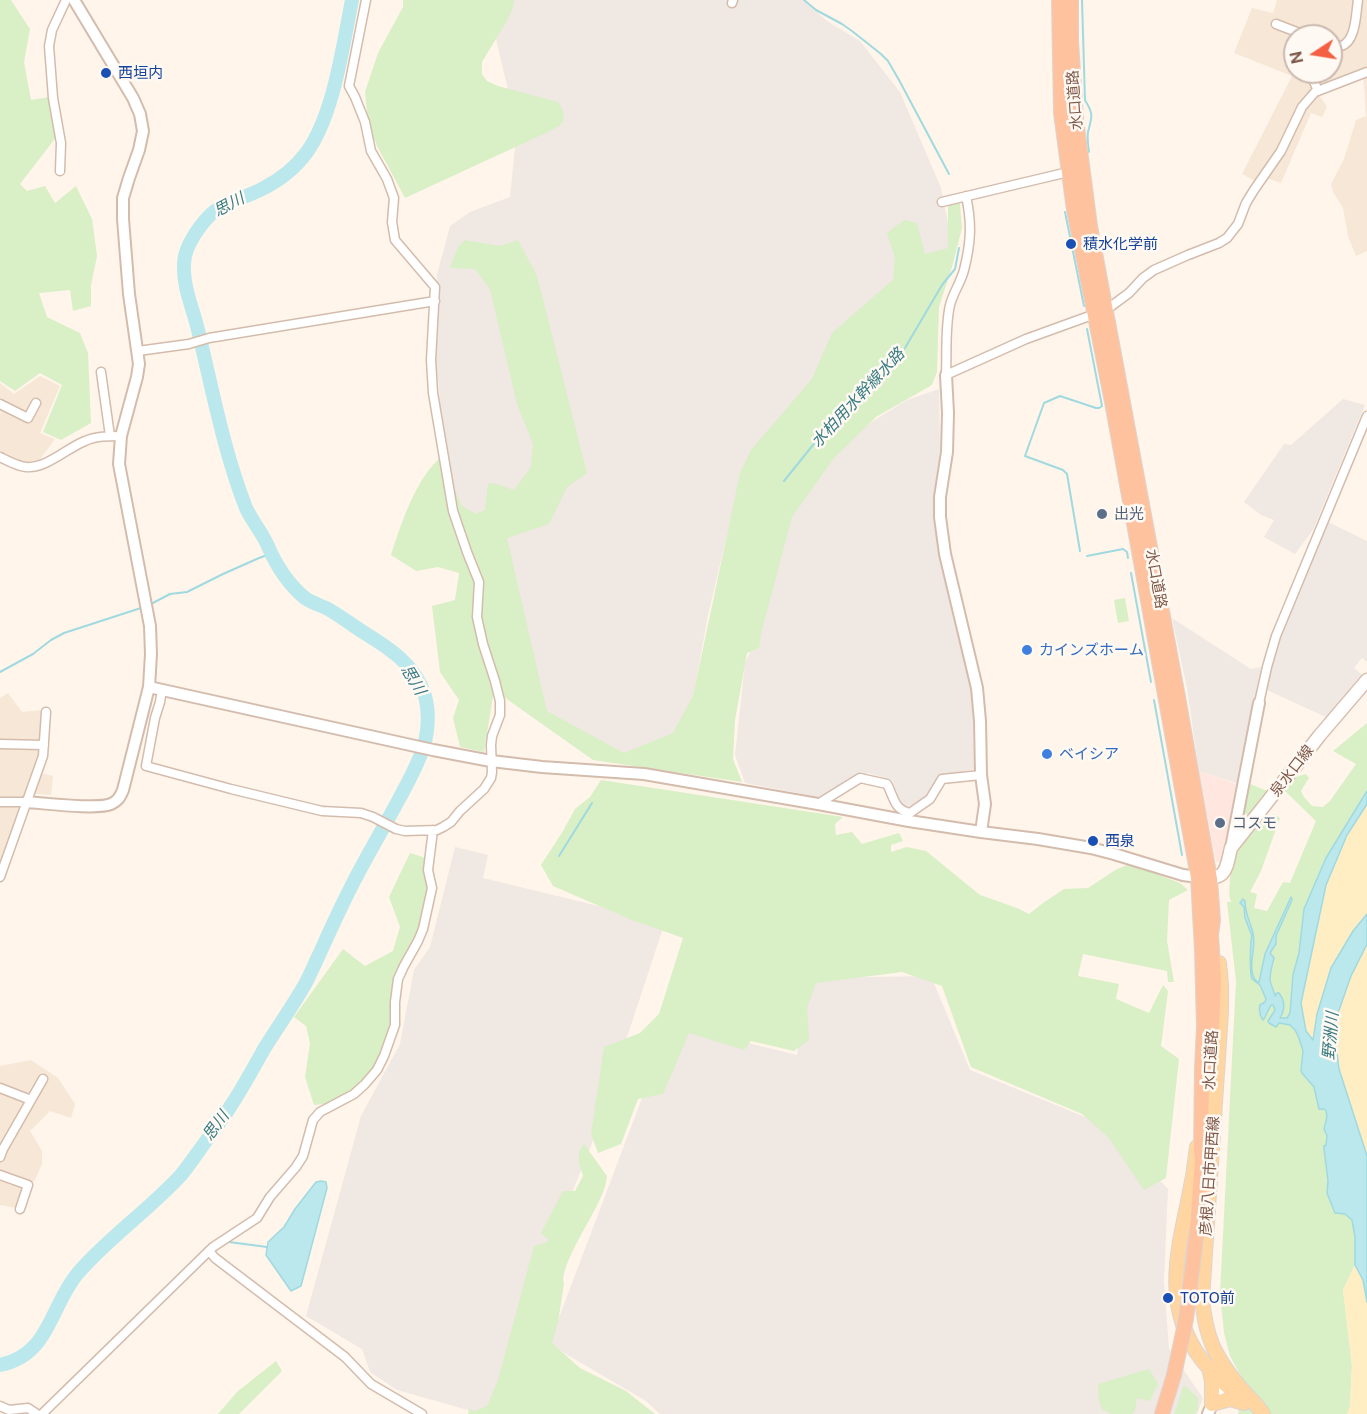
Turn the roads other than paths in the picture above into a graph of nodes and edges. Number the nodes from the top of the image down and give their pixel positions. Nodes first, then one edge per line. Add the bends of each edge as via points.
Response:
1 (66, 0) edge
2 (74, 0) edge
3 (366, 0) edge
4 (1059, 0) edge
5 (1071, 0) edge
6 (1358, 0) edge
7 (1276, 24) dead end
8 (1283, 27) edge
9 (1343, 46) edge
10 (1367, 72) edge
11 (1315, 84) edge
12 (1318, 91) junction
13 (1075, 170) junction
14 (60, 171) dead end
15 (966, 196) junction
16 (942, 202) dead end
17 (435, 301) junction
18 (1100, 313) junction
19 (138, 351) junction
20 (101, 372) dead end
21 (946, 375) junction
22 (36, 403) dead end
23 (1, 405) edge
24 (1367, 416) edge
25 (116, 436) junction
26 (0, 457) edge
27 (1367, 680) edge
28 (149, 687) junction
29 (162, 690) junction
30 (1259, 703) joint
31 (46, 712) dead end
32 (0, 744) edge
33 (44, 745) junction
34 (491, 761) junction
35 (981, 775) junction
36 (0, 802) edge
37 (26, 802) junction
38 (818, 804) junction
39 (910, 817) junction
40 (433, 830) junction
41 (981, 832) junction
42 (1231, 848) junction
43 (3, 860) edge
44 (0, 877) edge
45 (1204, 878) junction
46 (1213, 920) junction
47 (43, 1079) dead end
48 (0, 1089) edge
49 (31, 1100) junction
50 (1202, 1101) junction
51 (1, 1151) edge
52 (1203, 1159) junction
53 (0, 1175) edge
54 (20, 1209) dead end
55 (208, 1251) junction
56 (1213, 1362) junction
57 (1224, 1384) junction
58 (1248, 1403) edge
59 (0, 1406) edge
60 (1210, 1409) edge
61 (37, 1414) edge
62 (42, 1414) edge
63 (422, 1414) edge
64 (1162, 1414) edge

1 - 14 street via 49,46 61,143
2 - 19 street via 140,114 139,150 123,198 129,294
3 - 17 street via 349,86 394,198 395,240 435,287
4 - 13 highway, 水口道路 via 1061,114
5 - 13 highway, 水口道路
6 - 9 street via 1354,29
7 - 8 street
10 - 12 street
11 - 12 street
12 - 18 street via 1302,107 1281,151 1227,238 1154,270
13 - 15 street
13 - 18 highway, 水口道路 via 1090,226
15 - 16 street
15 - 21 street via 971,228 964,271 951,303
17 - 19 street
17 - 34 street via 433,393 453,511 479,582 477,617 500,701
18 - 21 street via 1026,339
18 - 45 highway, 水口道路 via 1180,709
19 - 25 street via 137,377
20 - 25 street
21 - 35 street via 947,452 940,517 977,688
22 - 23 street via 28,418
24 - 30 street via 1276,636
25 - 26 street via 85,440 40,465 27,467
25 - 28 street via 150,627
27 - 42 main road, 泉水口線
28 - 29 street
28 - 37 street via 118,800 93,807
29 - 34 street
29 - 40 street via 146,766 322,811 361,813 396,829
30 - 42 street
31 - 33 street
32 - 33 street
33 - 37 street
34 - 38 street via 644,774
34 - 40 street via 491,778 484,789 451,822
35 - 39 street via 942,779 930,799
35 - 41 street
36 - 37 street
37 - 43 street
38 - 39 street
38 - 39 street via 860,778 886,784 897,807
39 - 41 street
40 - 55 street via 428,870 432,888 423,929 398,979 395,1025 377,1070 354,1094 320,1112 313,1120 303,1156 257,1218
41 - 45 street via 1091,848
42 - 45 main road, 泉水口線 via 1220,877
43 - 44 street
45 - 46 highway, 水口道路
45 - 50 highway, 水口道路
46 - 52 highway, 水口道路 via 1212,1053
46 - 56 main road, 彦根八日市甲西線 via 1221,1012 1202,1299
47 - 49 street
48 - 49 street
49 - 51 street
50 - 52 highway, 水口道路
50 - 56 main road, 彦根八日市甲西線 via 1175,1283 1179,1311 1190,1341 1202,1360
52 - 64 highway, 水口道路, bridge via 1186,1319
53 - 54 street via 28,1185
55 - 62 street
55 - 63 street via 345,1357 372,1384
56 - 57 main road, 彦根八日市甲西線
56 - 58 main road, 彦根八日市甲西線
56 - 60 main road
57 - 58 main road, 彦根八日市甲西線
57 - 60 street
58 - 60 main road via 1230,1399
59 - 61 street via 9,1410 28,1408

